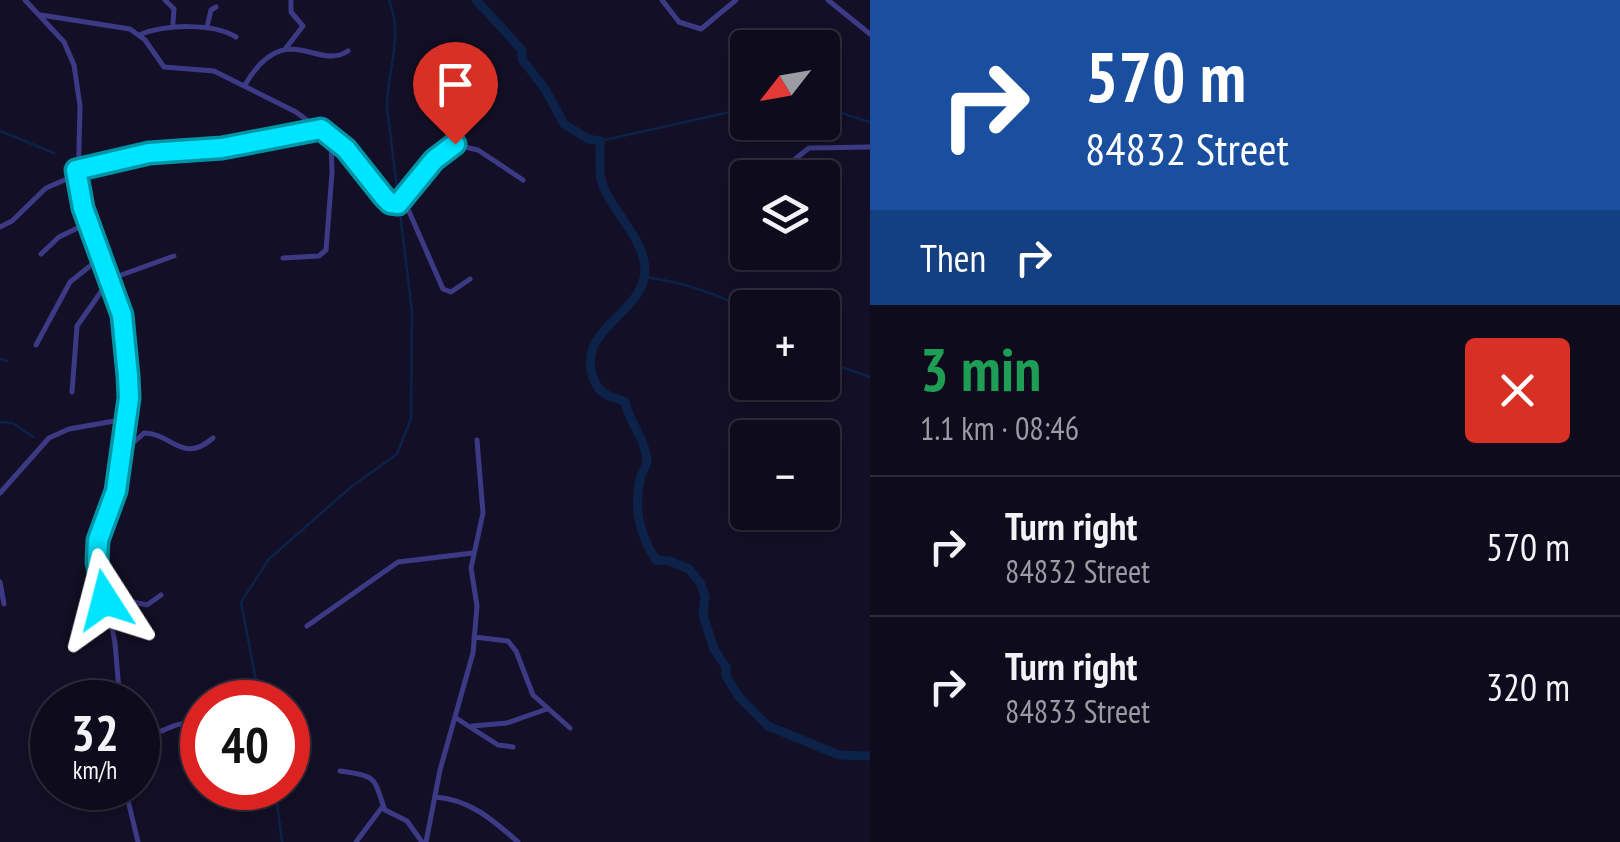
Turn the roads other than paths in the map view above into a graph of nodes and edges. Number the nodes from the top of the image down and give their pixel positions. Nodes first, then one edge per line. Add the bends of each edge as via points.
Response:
1 (25, 0) edge
2 (166, 0) edge
3 (290, 0) edge
4 (662, 0) edge
5 (736, 0) edge
6 (828, 0) edge
7 (216, 7) dead end
8 (41, 16) junction
9 (181, 20) dead end
10 (173, 23) junction
11 (206, 26) junction
12 (166, 30) junction
13 (870, 34) edge
14 (139, 35) junction
15 (236, 37) dead end
16 (284, 50) junction
17 (348, 51) dead end
18 (245, 86) junction
19 (321, 129) junction
20 (330, 135) junction
21 (870, 146) edge
22 (793, 160) edge
23 (76, 172) junction
24 (523, 180) dead end
25 (404, 200) junction
26 (88, 223) junction
27 (0, 227) edge
28 (41, 254) dead end
29 (174, 256) dead end
30 (100, 258) junction
31 (282, 258) dead end
32 (110, 279) junction
33 (470, 279) dead end
34 (36, 345) dead end
35 (72, 392) dead end
36 (126, 419) junction
37 (213, 438) dead end
38 (477, 440) dead end
39 (122, 453) junction
40 (0, 495) edge
41 (473, 553) junction
42 (0, 582) edge
43 (160, 595) dead end
44 (105, 600) junction
45 (4, 604) dead end
46 (307, 626) dead end
47 (474, 637) junction
48 (118, 680) edge
49 (547, 709) junction
50 (456, 718) junction
51 (472, 726) junction
52 (570, 728) dead end
53 (513, 748) dead end
54 (340, 771) dead end
55 (435, 797) junction
56 (383, 806) junction
57 (130, 810) edge
58 (138, 842) edge
59 (356, 842) edge
60 (424, 842) edge
61 (518, 842) edge

1 - 8 street
2 - 10 street via 174,9
3 - 16 street via 302,26
4 - 5 street via 678,22 700,29
6 - 13 street
7 - 11 street
8 - 14 street
8 - 23 street via 74,66 80,106
9 - 10 street
10 - 12 street
11 - 12 street
11 - 15 street
12 - 14 street
14 - 18 street via 164,67 214,70
16 - 17 street via 336,56
16 - 18 street via 258,63
18 - 19 street
19 - 20 street
19 - 23 street via 222,148 149,153
20 - 25 street via 390,203
20 - 31 street via 326,250
21 - 22 street via 809,148
23 - 26 street
23 - 27 street
24 - 25 street via 478,150 455,144
25 - 33 street via 443,289
26 - 28 street
26 - 30 street
29 - 32 street
30 - 32 street
30 - 34 street via 72,278
32 - 35 street via 76,326
32 - 36 street via 124,323
36 - 39 street
36 - 40 street via 49,438
37 - 39 street via 181,449 150,432
38 - 41 street via 483,514
39 - 44 street via 114,503 98,540
41 - 46 street via 398,562
41 - 47 street
42 - 45 street
43 - 44 street via 146,605
44 - 48 street
47 - 49 street via 508,640 527,686
47 - 50 street
49 - 51 street
49 - 52 street
50 - 51 street
50 - 55 street
51 - 53 street
54 - 56 street via 375,781
55 - 60 street
55 - 61 street via 481,812
56 - 59 street
56 - 60 street
57 - 58 street

